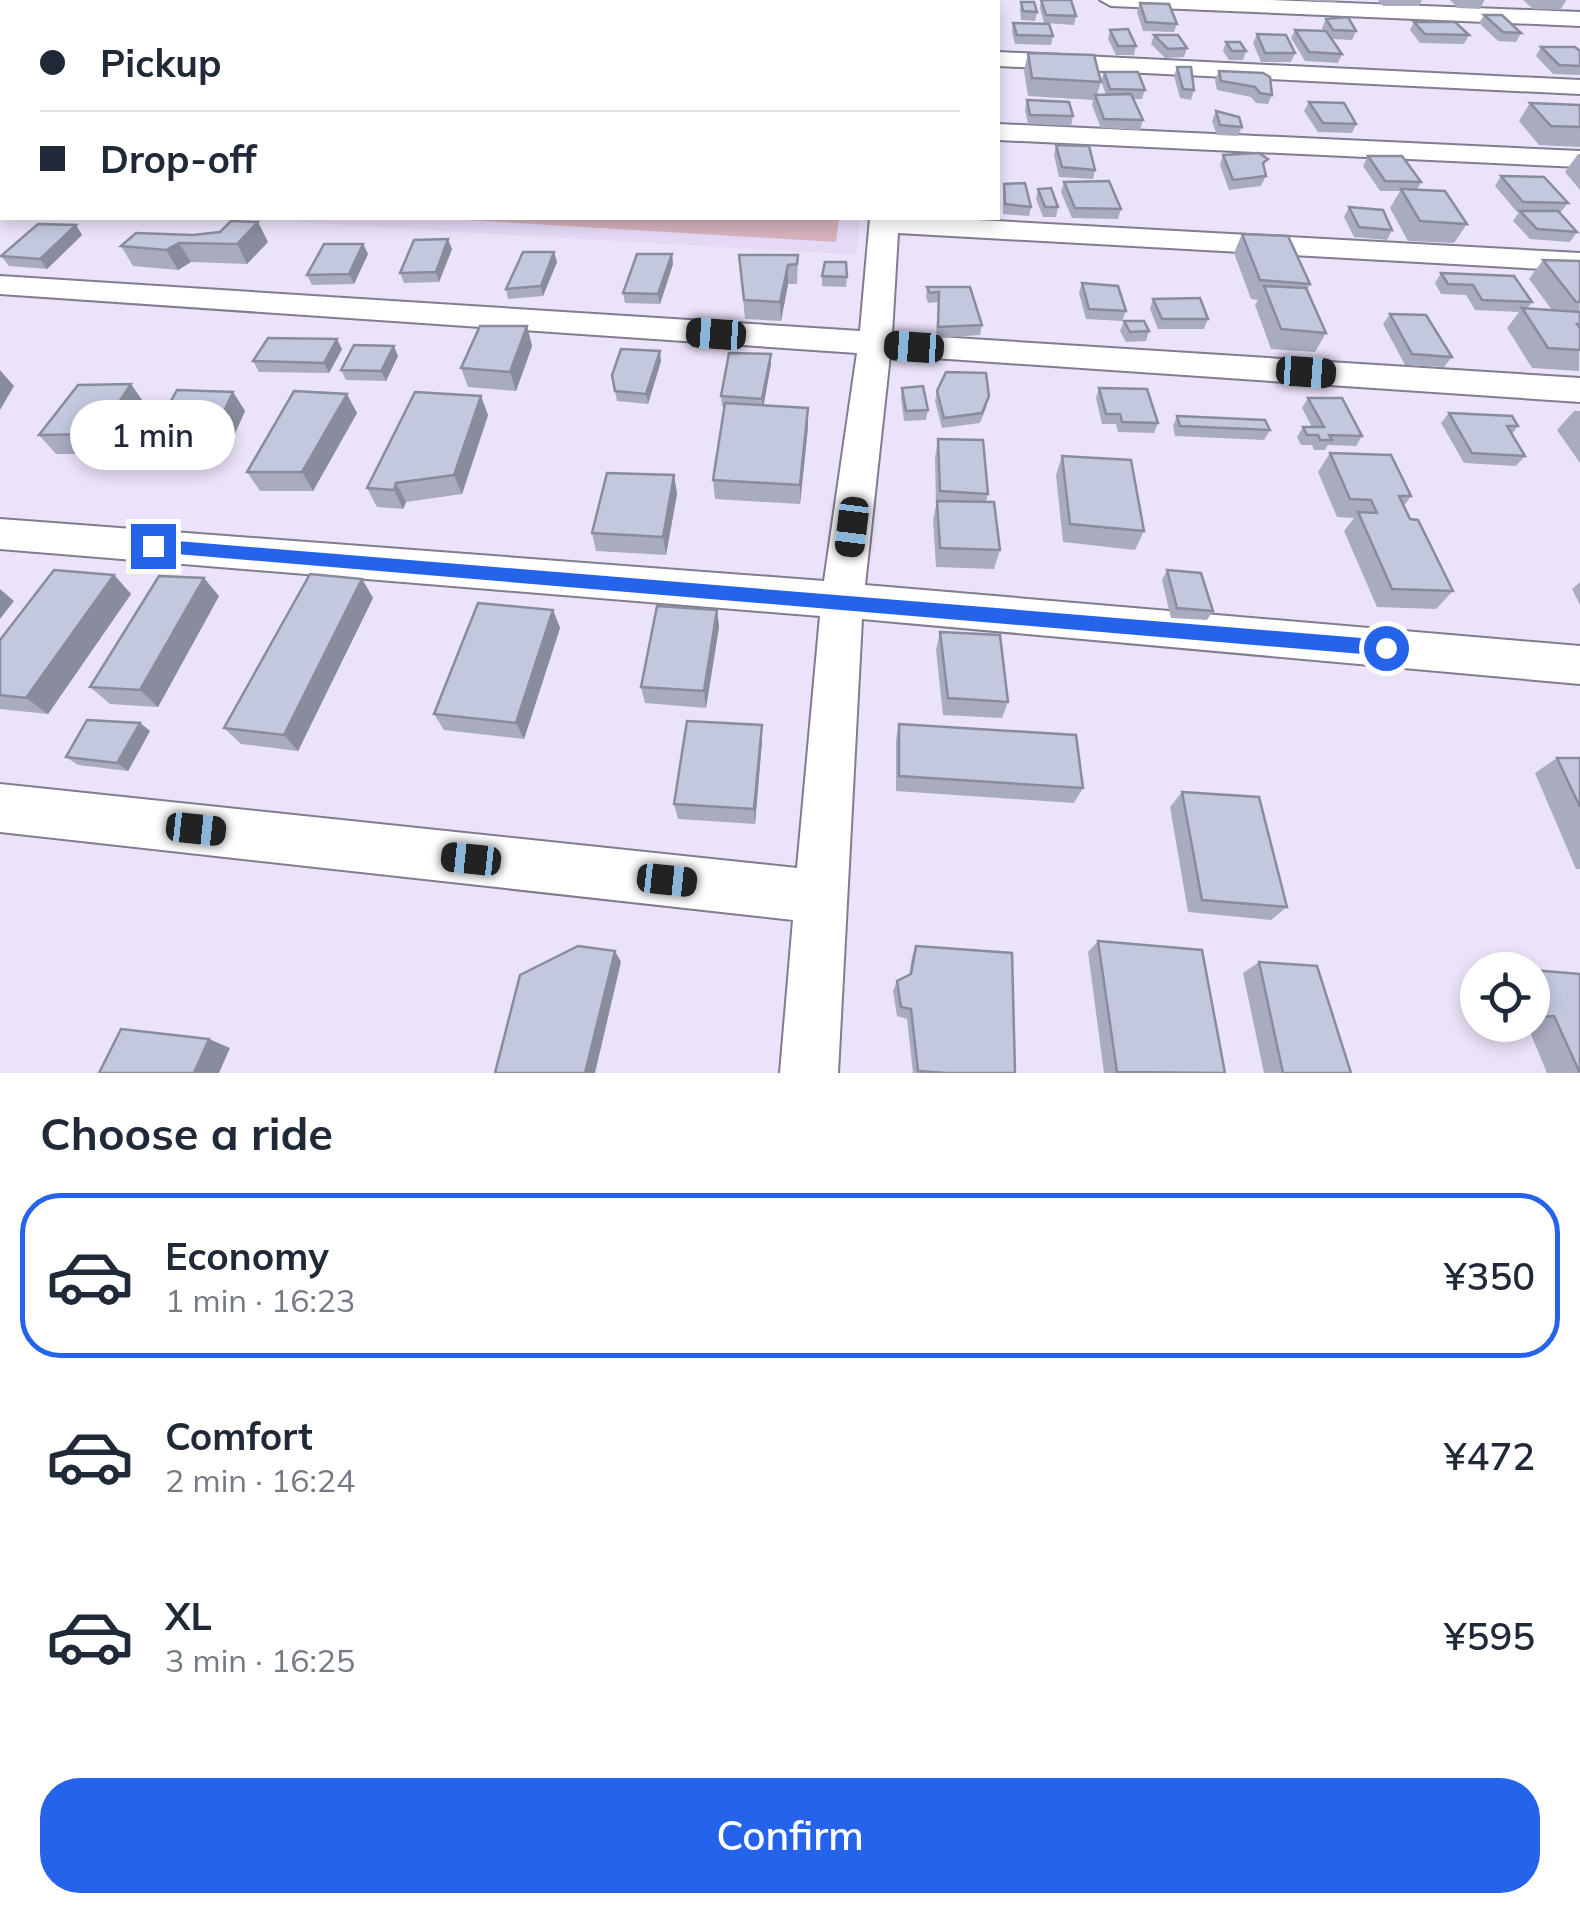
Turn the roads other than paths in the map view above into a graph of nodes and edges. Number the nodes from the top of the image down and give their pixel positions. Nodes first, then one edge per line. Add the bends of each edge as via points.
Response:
1 (1110, 0) edge
2 (1580, 19) edge
3 (1000, 59) edge
4 (1580, 87) edge
5 (1000, 132) edge
6 (1580, 159) edge
7 (883, 220) edge
8 (1580, 262) edge
9 (0, 285) edge
10 (875, 344) junction
11 (1580, 390) edge
12 (0, 534) edge
13 (842, 600) junction
14 (1580, 665) edge
15 (0, 808) edge
16 (824, 896) junction
17 (809, 1073) edge

1 - 2 street
3 - 4 street
5 - 6 street
7 - 8 street
7 - 10 street
9 - 10 street
10 - 11 street
10 - 13 street
12 - 13 street
13 - 14 street
13 - 16 street
15 - 16 street
16 - 17 street

